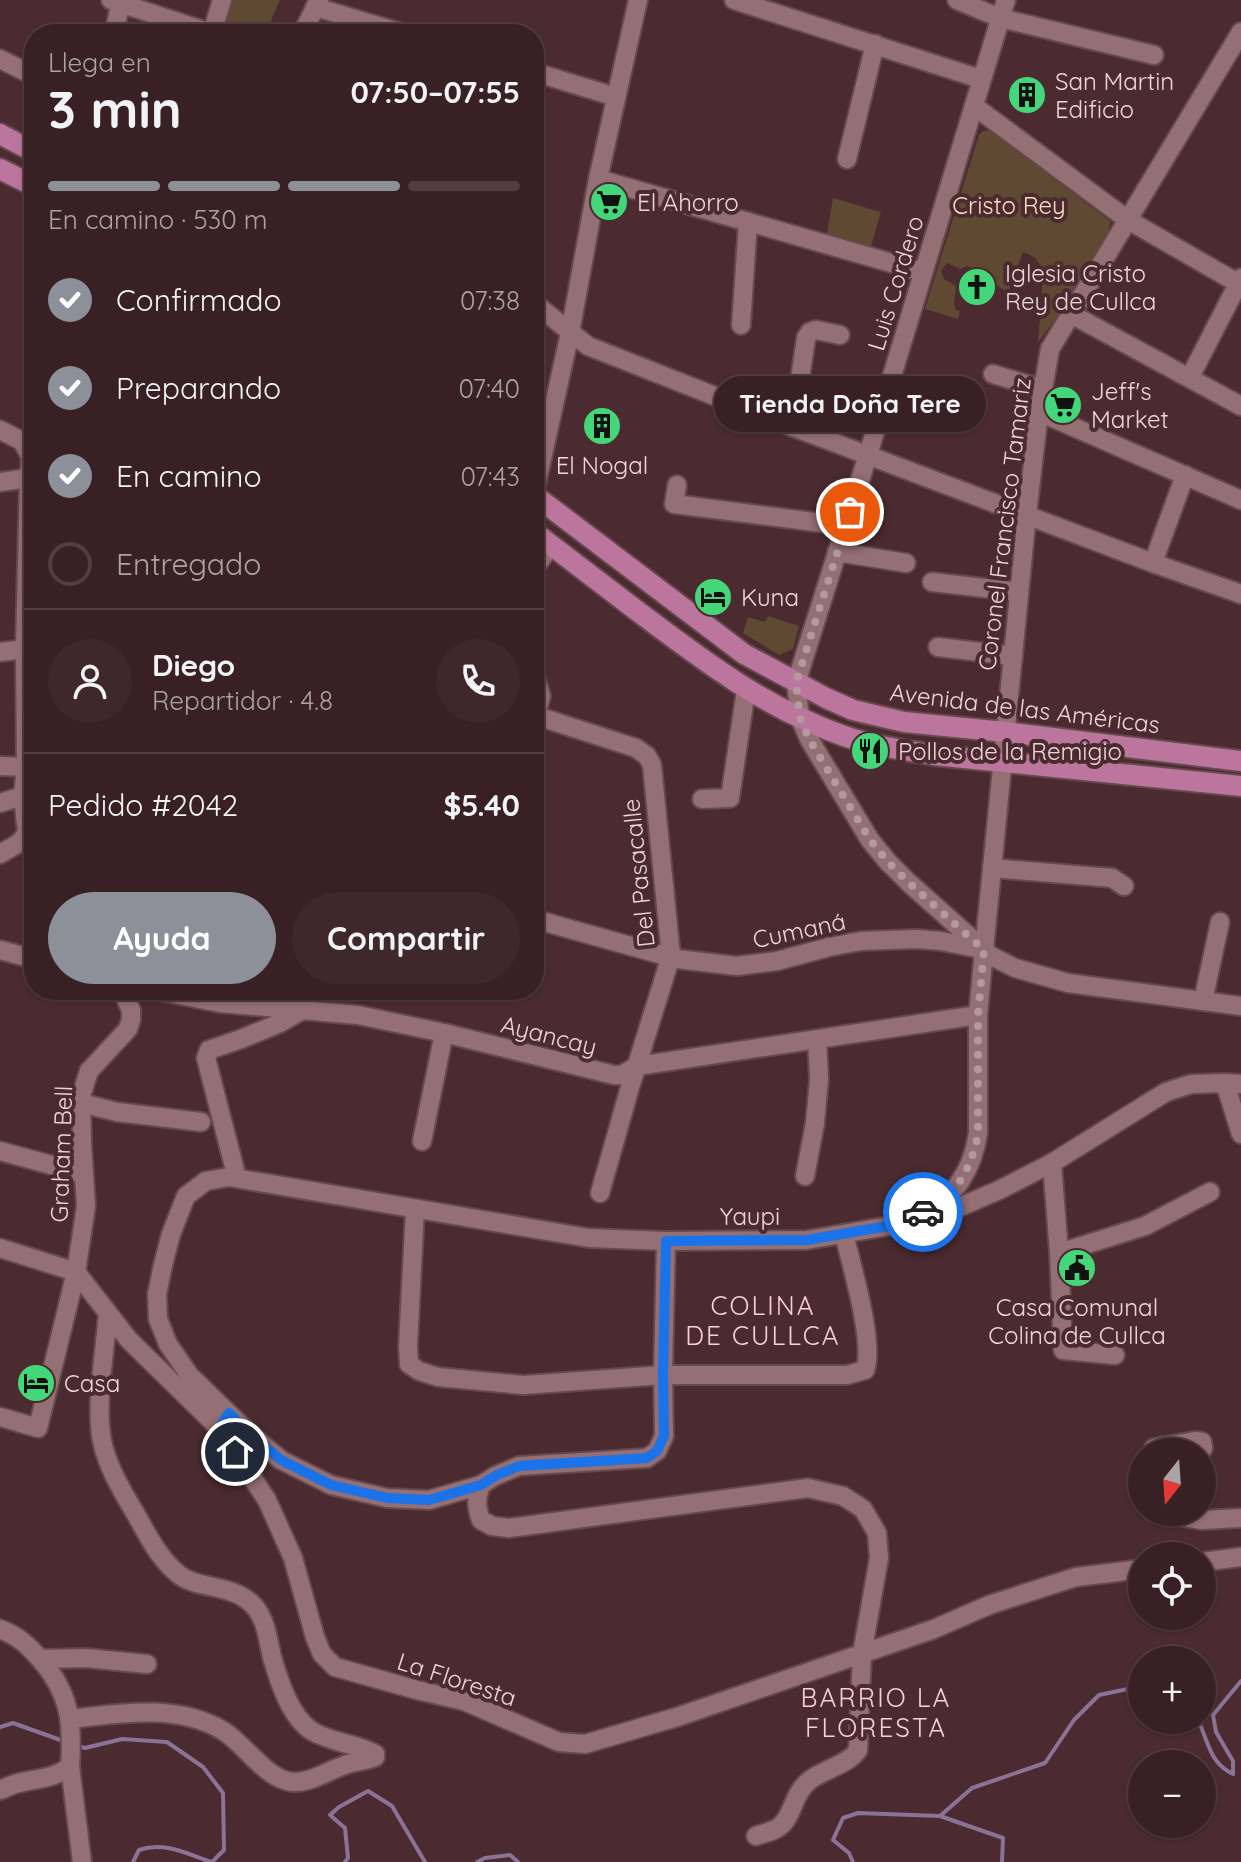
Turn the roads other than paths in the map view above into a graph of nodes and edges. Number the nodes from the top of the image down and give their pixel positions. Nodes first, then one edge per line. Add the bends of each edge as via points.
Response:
1 (222, 0) edge
2 (638, 0) edge
3 (734, 0) edge
4 (957, 0) edge
5 (117, 1) edge
6 (317, 4) edge
7 (1003, 9) edge
8 (115, 24) edge
9 (184, 24) edge
10 (216, 24) edge
11 (307, 24) edge
12 (376, 24) edge
13 (1241, 32) edge
14 (875, 44) junction
15 (1154, 55) dead end
16 (0, 59) edge
17 (24, 71) edge
18 (544, 75) edge
19 (981, 79) junction
20 (616, 97) junction
21 (974, 106) junction
22 (0, 134) edge
23 (24, 147) edge
24 (847, 159) dead end
25 (0, 169) edge
26 (598, 179) junction
27 (24, 181) edge
28 (1128, 220) junction
29 (748, 222) junction
30 (923, 272) junction
31 (1240, 282) edge
32 (544, 311) edge
33 (1071, 314) junction
34 (741, 325) dead end
35 (570, 333) junction
36 (840, 335) dead end
37 (993, 374) dead end
38 (1190, 377) junction
39 (1042, 389) junction
40 (1241, 406) edge
41 (1039, 412) junction
42 (793, 427) junction
43 (0, 430) edge
44 (24, 447) edge
45 (544, 449) edge
46 (868, 455) junction
47 (24, 470) edge
48 (1185, 475) junction
49 (0, 482) edge
50 (677, 485) dead end
51 (1241, 500) edge
52 (544, 502) edge
53 (1027, 514) junction
54 (846, 524) junction
55 (544, 540) edge
56 (551, 545) junction
57 (837, 552) junction
58 (544, 555) edge
59 (906, 563) dead end
60 (1153, 563) junction
61 (932, 582) dead end
62 (1019, 592) junction
63 (1241, 594) edge
64 (938, 647) dead end
65 (24, 649) edge
66 (0, 652) edge
67 (1013, 656) junction
68 (796, 683) junction
69 (746, 690) junction
70 (800, 718) junction
71 (544, 720) edge
72 (1005, 732) junction
73 (1241, 761) edge
74 (1002, 762) junction
75 (0, 766) edge
76 (24, 767) edge
77 (1241, 786) edge
78 (24, 797) edge
79 (702, 799) dead end
80 (0, 803) edge
81 (24, 840) edge
82 (0, 854) edge
83 (992, 868) junction
84 (1124, 886) dead end
85 (544, 922) edge
86 (1220, 922) dead end
87 (0, 950) edge
88 (984, 950) junction
89 (24, 956) edge
90 (671, 956) junction
91 (126, 1000) edge
92 (205, 1000) edge
93 (1203, 1001) junction
94 (1241, 1006) edge
95 (302, 1010) junction
96 (978, 1015) junction
97 (444, 1033) junction
98 (817, 1039) junction
99 (637, 1066) junction
100 (1233, 1084) edge
101 (81, 1103) junction
102 (201, 1122) dead end
103 (1241, 1134) edge
104 (422, 1141) dead end
105 (0, 1151) edge
106 (1052, 1163) junction
107 (84, 1174) junction
108 (805, 1176) dead end
109 (233, 1177) junction
110 (1210, 1192) dead end
111 (600, 1193) dead end
112 (415, 1209) junction
113 (894, 1225) junction
114 (844, 1234) junction
115 (666, 1241) junction
116 (1, 1251) edge
117 (1059, 1253) junction
118 (76, 1272) junction
119 (108, 1313) junction
120 (1115, 1355) dead end
121 (663, 1375) junction
122 (0, 1417) edge
123 (224, 1420) junction
124 (481, 1485) junction
125 (1241, 1518) edge
126 (1216, 1519) edge
127 (1241, 1557) edge
128 (1216, 1560) edge
129 (1128, 1571) edge
130 (0, 1629) edge
131 (862, 1654) junction
132 (41, 1659) junction
133 (147, 1664) dead end
134 (70, 1726) junction
135 (70, 1761) junction
136 (0, 1790) edge
137 (756, 1836) dead end
138 (82, 1862) edge

1 - 10 street
2 - 20 street
3 - 14 street
4 - 7 street
5 - 8 street
5 - 9 street
6 - 11 street
6 - 12 street
7 - 15 street
7 - 19 street, Luis Cordero
13 - 28 street, Coronel Francisco Tamariz
14 - 19 street
14 - 24 street
16 - 17 street
18 - 20 street
19 - 21 street, Luis Cordero
20 - 26 street
21 - 28 street
21 - 30 street, Luis Cordero
22 - 23 main road
25 - 27 main road
26 - 29 street
26 - 35 street
28 - 31 street
28 - 33 street, Coronel Francisco Tamariz
29 - 30 street
29 - 34 street
30 - 46 street, Luis Cordero
31 - 38 street
32 - 35 street
33 - 38 street
33 - 39 street, Coronel Francisco Tamariz via 1050,349
35 - 42 street via 588,346
35 - 45 street
36 - 42 street via 816,330 806,338
37 - 39 street
38 - 40 street
39 - 41 street, Coronel Francisco Tamariz
41 - 48 street
41 - 53 street, Coronel Francisco Tamariz
42 - 46 street
43 - 44 street
46 - 53 street
46 - 54 street, Luis Cordero
47 - 49 street
48 - 51 street
48 - 60 street
50 - 54 street via 674,504
52 - 68 main road, Avenida de las Américas via 744,654
53 - 60 street
53 - 62 street, Coronel Francisco Tamariz
54 - 57 street, Luis Cordero
55 - 56 main road
56 - 58 street
56 - 69 main road
57 - 59 street
57 - 68 street, Luis Cordero
60 - 63 street
61 - 62 street
62 - 67 street, Coronel Francisco Tamariz
64 - 67 street
65 - 66 street
67 - 72 street, Coronel Francisco Tamariz
68 - 70 street, Luis Cordero
68 - 72 main road, Avenida de las Américas via 876,716
69 - 70 main road
69 - 79 street via 730,798
70 - 74 main road via 894,748
70 - 88 street via 870,840
71 - 90 street, Del Pasacalle via 636,748 652,765
72 - 73 main road, Avenida de las Américas
72 - 74 street, Coronel Francisco Tamariz
74 - 77 main road
74 - 83 street, Coronel Francisco Tamariz
75 - 76 street
78 - 80 street
81 - 82 street
83 - 84 street via 1112,878
83 - 88 street, Coronel Francisco Tamariz
85 - 90 street, Cumaná
86 - 93 street
87 - 89 street
88 - 90 street, Cumaná via 917,939 861,941 737,966
88 - 93 street via 1015,968 1068,983
88 - 96 street, Coronel Francisco Tamariz
90 - 99 street, Del Pasacalle
91 - 101 street, Graham Bell via 128,1029 89,1071
92 - 95 street, Ayancay
93 - 94 street
95 - 97 street, Ayancay via 358,1015
95 - 109 street via 209,1050 206,1058
96 - 98 street, Ayancay
96 - 113 street, Coronel Francisco Tamariz via 975,1152 961,1182 933,1208
97 - 99 street, Ayancay via 607,1074 621,1075
97 - 104 street
98 - 99 street, Ayancay
98 - 108 street via 819,1079
99 - 111 street, Del Pasacalle
100 - 103 street
100 - 106 street, Yaupi via 1191,1084 1166,1092
101 - 102 street
101 - 107 street, Graham Bell
105 - 107 street
106 - 113 street, Yaupi via 953,1210
106 - 117 street
107 - 118 street, Graham Bell via 86,1206
109 - 112 street, Yaupi
109 - 123 street via 206,1181 186,1196 157,1294 158,1319 168,1344
110 - 117 street via 1145,1226
112 - 115 street, Yaupi via 589,1238
112 - 121 street via 408,1346 409,1364 419,1371 523,1385
113 - 114 street, Yaupi
114 - 115 street, Yaupi via 807,1240
114 - 121 street via 866,1327 865,1370 847,1375
115 - 121 street
116 - 118 street
117 - 120 street via 1063,1350
118 - 119 street, La Floresta
118 - 122 street, Graham Bell via 38,1428
119 - 123 street, La Floresta via 129,1340
119 - 134 street via 101,1438 150,1540 179,1576 244,1596 257,1609 300,1720 312,1731 375,1757 290,1782 205,1721 168,1713 117,1713
121 - 124 street via 664,1436 647,1458 519,1466
123 - 124 street via 281,1460 331,1485 387,1498 429,1500
123 - 131 street, La Floresta via 293,1558 322,1654 335,1667 464,1701 559,1742 585,1744
124 - 131 street via 481,1520 509,1528 808,1488 843,1496 863,1509 877,1533 879,1558
125 - 126 street
127 - 128 street
129 - 131 street, La Floresta via 1076,1577
130 - 132 street via 21,1638
131 - 137 street via 858,1750 799,1790 778,1828
132 - 133 street
132 - 134 street via 63,1691
134 - 135 street
135 - 136 street via 55,1775
135 - 138 street

